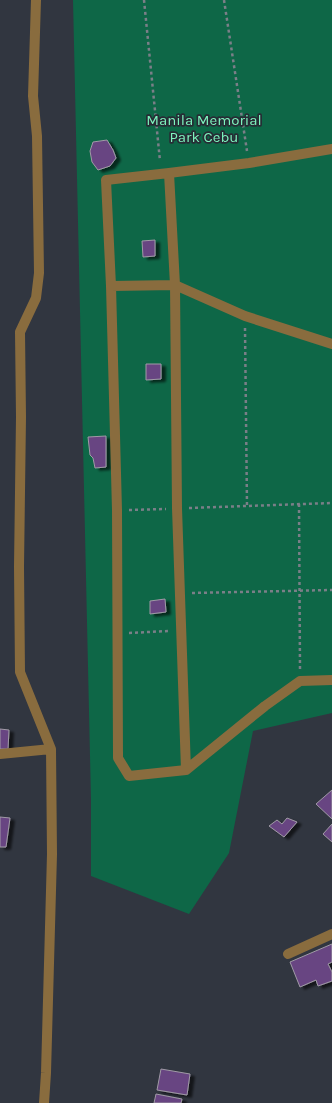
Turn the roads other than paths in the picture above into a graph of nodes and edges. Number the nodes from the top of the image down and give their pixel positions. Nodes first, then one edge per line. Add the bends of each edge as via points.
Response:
1 (36, 0) edge
2 (332, 149) edge
3 (165, 174) junction
4 (175, 285) junction
5 (111, 286) junction
6 (332, 344) edge
7 (332, 680) edge
8 (51, 749) junction
9 (0, 754) edge
10 (186, 770) junction
11 (332, 934) edge
12 (288, 954) dead end
13 (44, 1103) edge

1 - 8 street via 33,96 37,136 39,273 36,298 20,332 20,672
2 - 3 street
3 - 4 street
3 - 5 street via 106,180
4 - 5 street
4 - 6 street via 245,316
4 - 10 street via 178,508
5 - 10 street via 117,510 118,758 130,776
7 - 10 street via 300,681
8 - 9 street
8 - 13 street via 52,854
11 - 12 street

